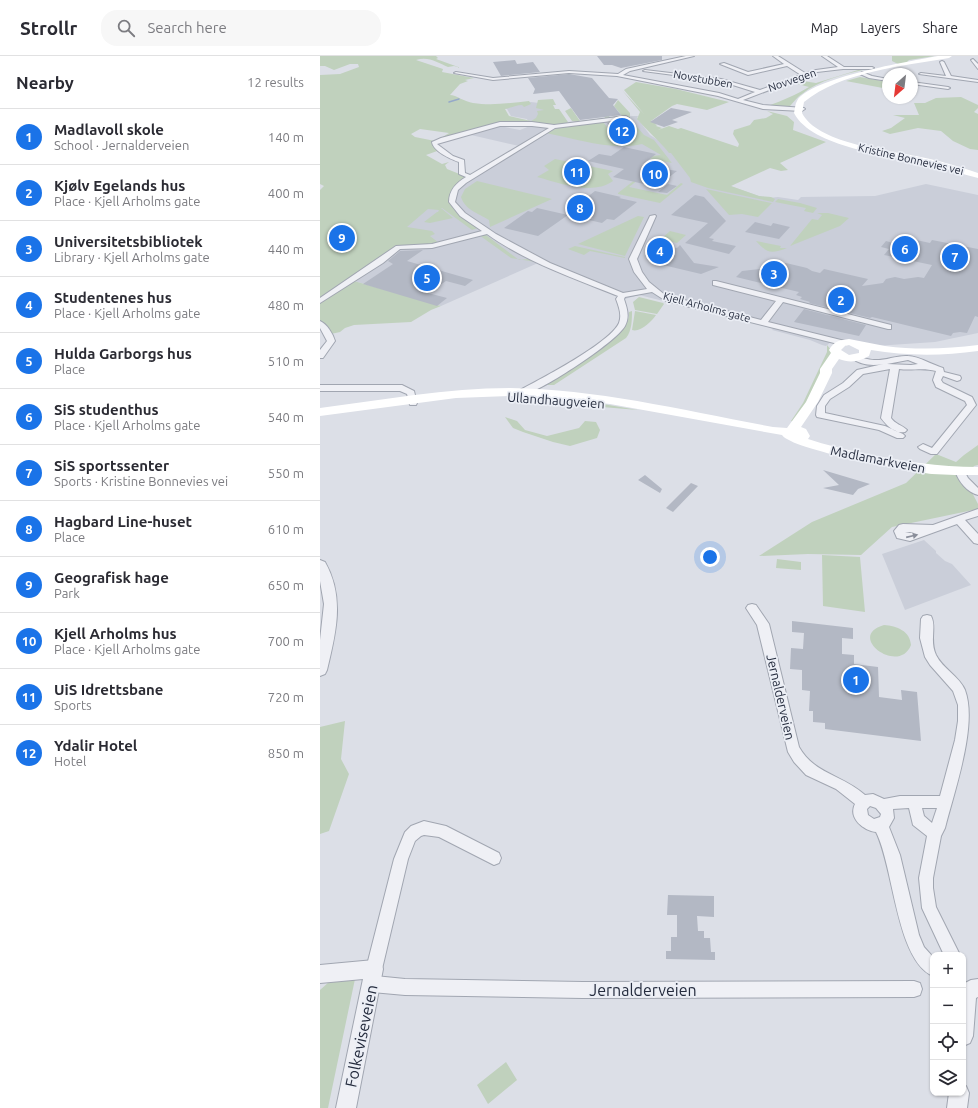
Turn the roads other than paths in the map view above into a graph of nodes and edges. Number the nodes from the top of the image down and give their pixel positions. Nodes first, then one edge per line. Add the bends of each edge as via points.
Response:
1 (692, 56) edge
2 (776, 56) edge
3 (824, 56) edge
4 (906, 56) edge
5 (952, 56) edge
6 (917, 60) edge
7 (973, 60) dead end
8 (942, 62) dead end
9 (722, 64) dead end
10 (788, 64) junction
11 (842, 68) junction
12 (872, 68) dead end
13 (978, 68) edge
14 (645, 71) dead end
15 (456, 73) dead end
16 (864, 74) junction
17 (921, 74) dead end
18 (619, 75) junction
19 (804, 75) junction
20 (948, 77) junction
21 (882, 79) edge
22 (978, 81) edge
23 (918, 84) edge
24 (948, 88) dead end
25 (760, 92) junction
26 (739, 100) junction
27 (800, 106) junction
28 (626, 118) dead end
29 (554, 127) junction
30 (471, 176) junction
31 (978, 176) edge
32 (653, 216) dead end
33 (487, 232) junction
34 (716, 283) dead end
35 (652, 290) junction
36 (622, 295) junction
37 (782, 300) junction
38 (320, 302) edge
39 (320, 323) edge
40 (763, 323) junction
41 (888, 326) dead end
42 (857, 344) junction
43 (838, 348) junction
44 (978, 348) edge
45 (896, 349) junction
46 (320, 356) edge
47 (861, 358) junction
48 (925, 365) junction
49 (895, 367) junction
50 (826, 373) junction
51 (940, 373) junction
52 (555, 374) junction
53 (957, 378) dead end
54 (320, 388) edge
55 (523, 392) junction
56 (543, 393) junction
57 (413, 401) junction
58 (320, 412) edge
59 (320, 417) edge
60 (796, 434) junction
61 (923, 447) dead end
62 (969, 471) edge
63 (974, 489) edge
64 (978, 512) edge
65 (958, 520) junction
66 (933, 528) dead end
67 (978, 540) edge
68 (320, 566) edge
69 (752, 608) dead end
70 (927, 619) dead end
71 (322, 656) edge
72 (320, 670) edge
73 (863, 802) junction
74 (914, 802) junction
75 (945, 802) junction
76 (883, 805) junction
77 (880, 825) junction
78 (934, 833) junction
79 (494, 858) dead end
80 (951, 952) edge
81 (930, 965) edge
82 (320, 974) edge
83 (373, 976) junction
84 (914, 989) dead end
85 (968, 993) edge
86 (964, 1024) edge
87 (959, 1096) edge
88 (346, 1108) edge
89 (957, 1108) edge

1 - 18 street via 632,69
2 - 10 street
3 - 11 street
4 - 6 main road
5 - 6 main road
6 - 16 main road
7 - 13 street
8 - 20 street
9 - 10 street via 746,74
10 - 19 street
11 - 12 street, Novvegen
11 - 19 street, Novvegen
14 - 25 street, Novstubben via 721,80
15 - 18 street via 493,79 564,72
16 - 21 street
16 - 27 main road via 812,91
17 - 20 street
18 - 26 street
19 - 25 street, Novvegen
20 - 22 street
23 - 24 street
25 - 26 street, Novvegen
26 - 27 street via 763,107
27 - 31 main road, Kristine Bonnevies vei via 802,120 825,136 938,163
28 - 29 street
29 - 30 street
29 - 30 street via 538,124 500,124 434,143 462,161 462,174
30 - 33 street via 458,186 452,202 458,211
32 - 35 street, Kjell Arholms gate via 633,259
33 - 36 street via 540,262
33 - 38 street via 446,244 398,247
34 - 37 street, Kjell Arholms gate
35 - 36 street, Kjell Arholms gate
35 - 40 street, Kjell Arholms gate via 669,299
36 - 52 street via 620,299 624,318 616,333
37 - 40 street, Kjell Arholms gate
37 - 41 street, Kjell Arholms gate
39 - 46 street via 331,341
40 - 43 street, Kjell Arholms gate via 810,335
42 - 43 main road
42 - 45 main road
42 - 47 main road via 864,348
43 - 47 main road via 843,357
43 - 50 main road
44 - 45 main road via 948,351
45 - 47 main road
47 - 48 street via 880,363 909,357
47 - 50 main road via 838,363
48 - 49 street via 912,368
48 - 51 street via 940,370
49 - 49 street via 886,418 901,433 820,414 821,406 827,397 846,385 856,374 887,366
50 - 60 main road
51 - 53 street
51 - 61 street via 937,380 939,384 969,399 972,406 934,452
52 - 55 street
52 - 56 street via 542,388
54 - 57 street via 398,388 409,391
55 - 56 main road, Ullandhaugveien
55 - 57 main road, Ullandhaugveien via 464,393
56 - 60 main road, Ullandhaugveien via 610,400
57 - 58 main road, Ullandhaugveien
57 - 59 main road, Ullandhaugveien
57 - 60 main road, Ullandhaugveien via 497,396 585,401 646,410 759,434
60 - 62 main road, Madlamarkveien via 816,447 938,470
62 - 63 street via 962,477
64 - 65 street
65 - 66 street
65 - 67 street
68 - 71 street via 330,592 332,607 332,619
69 - 73 street, Jernalderveien via 763,624 793,748 798,759 807,769 848,789
70 - 75 street via 929,626 926,637 931,657 960,691 964,703 961,742
71 - 72 street
73 - 76 street via 873,800
73 - 77 street via 859,808 862,818 871,825
74 - 75 street
74 - 76 street
74 - 78 street via 918,820
75 - 78 street via 938,828
76 - 77 street via 888,817
77 - 81 street via 890,847 913,940 922,957
78 - 80 street via 926,878 927,895 932,914
79 - 83 street via 442,831 424,828 416,831 410,837 401,859
82 - 83 street, Folkeviseveien
83 - 84 street, Jernalderveien via 405,987 583,990
83 - 88 street, Folkeviseveien
85 - 86 street
87 - 89 street

